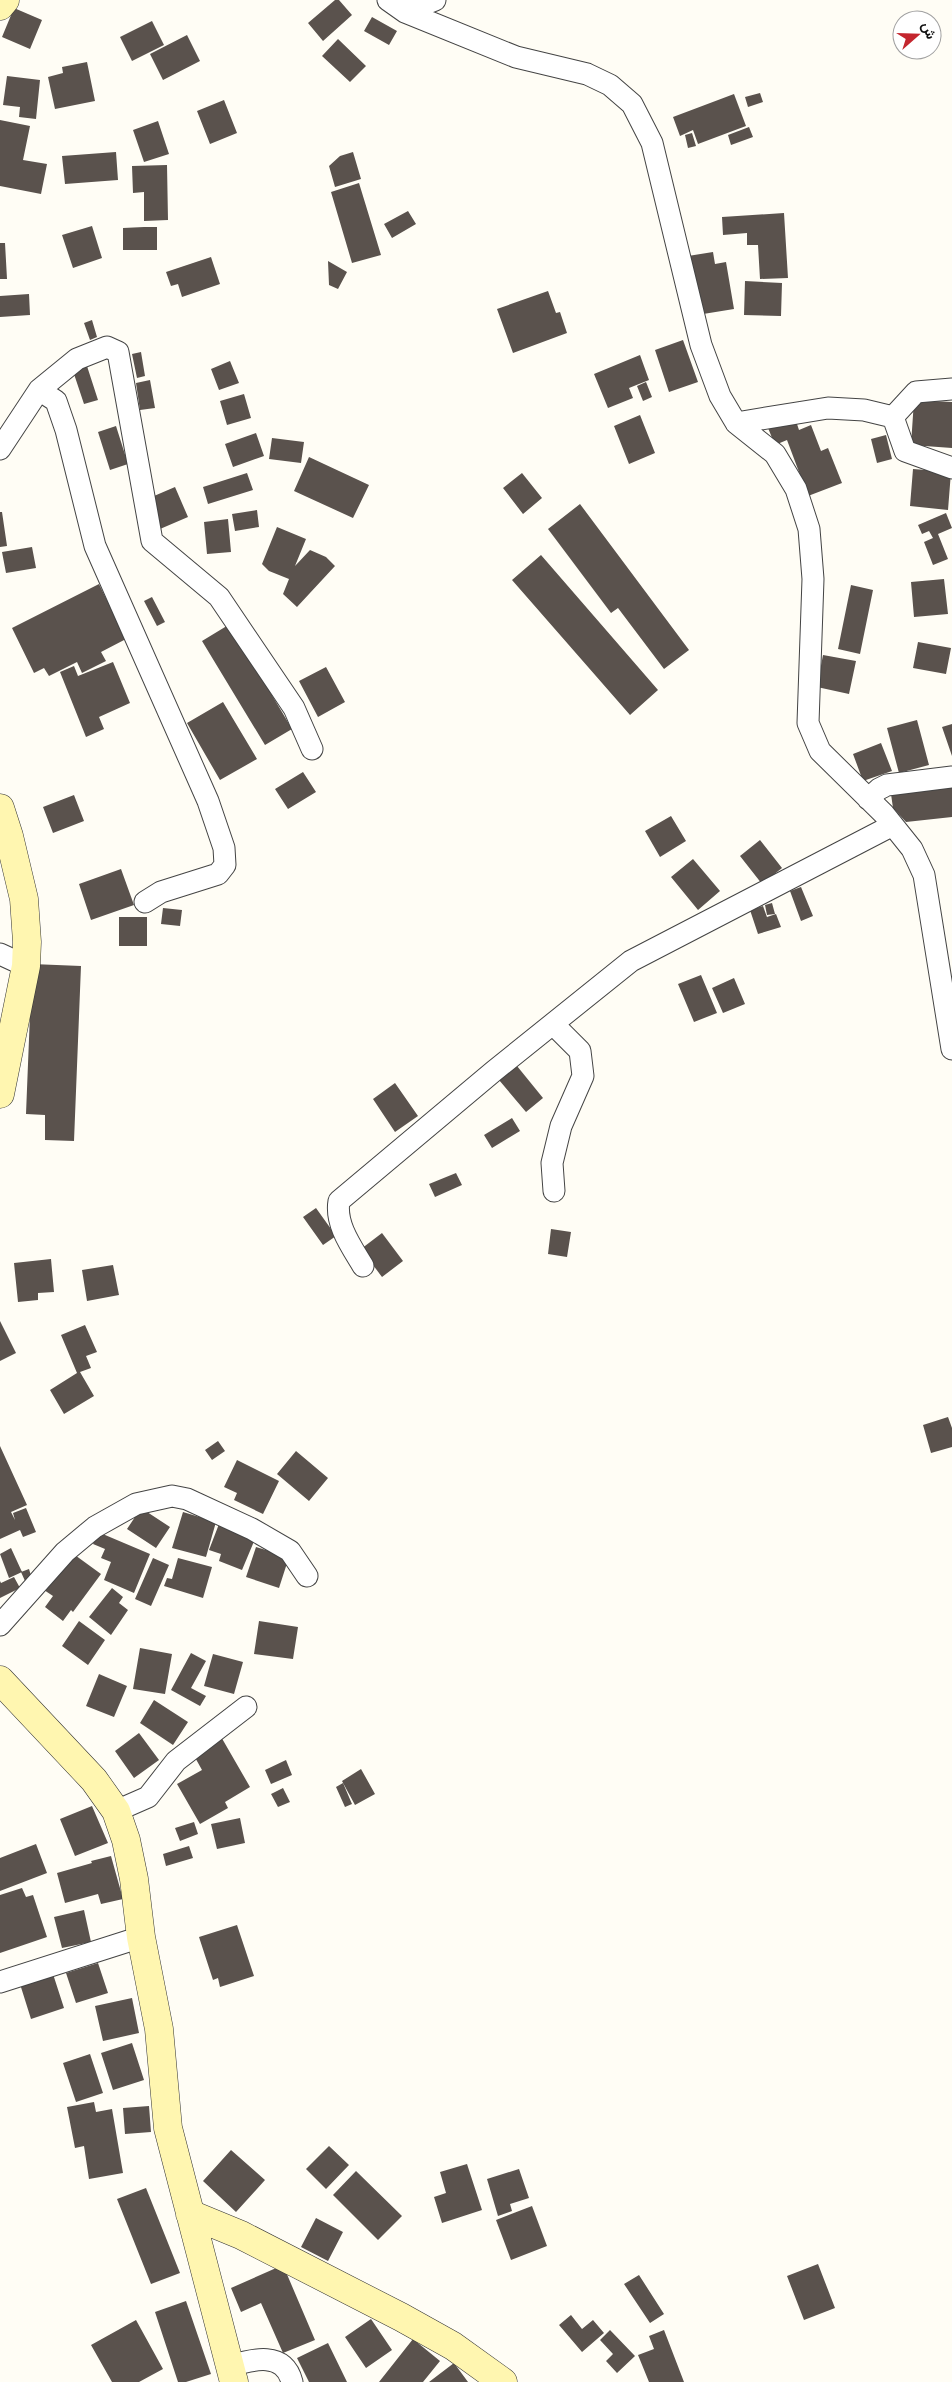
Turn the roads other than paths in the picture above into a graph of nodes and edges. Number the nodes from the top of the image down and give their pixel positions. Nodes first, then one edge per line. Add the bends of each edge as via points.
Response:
1 (4, 0) edge
2 (435, 0) edge
3 (0, 6) edge
4 (397, 6) edge
5 (952, 389) edge
6 (39, 390) junction
7 (893, 417) junction
8 (736, 423) junction
9 (0, 449) edge
10 (952, 468) edge
11 (312, 750) dead end
12 (952, 778) edge
13 (868, 799) junction
14 (0, 808) edge
15 (893, 825) junction
16 (145, 902) dead end
17 (0, 954) edge
18 (26, 966) junction
19 (553, 1024) junction
20 (952, 1049) edge
21 (0, 1094) edge
22 (554, 1191) dead end
23 (363, 1266) dead end
24 (307, 1576) dead end
25 (0, 1625) edge
26 (0, 1680) edge
27 (246, 1707) dead end
28 (116, 1810) junction
29 (142, 1937) junction
30 (0, 1982) edge
31 (190, 2214) junction
32 (232, 2374) edge
33 (292, 2382) edge
34 (503, 2382) edge

1 - 3 main road
2 - 4 street
4 - 8 street via 516,57 587,74 610,85 632,104 652,143 701,345 720,396
5 - 7 street via 916,392
6 - 9 street
6 - 11 street via 76,359 107,347 118,352 152,541 219,597 294,708
6 - 16 street via 56,401 95,546 208,801 224,848 225,865 218,874 161,892
7 - 8 street via 864,410 828,408
7 - 10 street via 905,451
8 - 13 street via 775,454 796,489 809,529 813,579 808,723 820,751
12 - 13 street via 887,786
13 - 15 street
14 - 18 main road via 24,898
15 - 19 street via 631,961
15 - 20 street via 912,848 924,875
17 - 18 street
18 - 21 main road
19 - 22 street via 580,1050 583,1076 562,1126 552,1163
19 - 23 street via 338,1201 337,1214
24 - 25 street via 290,1551 195,1502 172,1496 136,1504 95,1527 65,1552
26 - 28 main road via 94,1780
27 - 28 street via 176,1761 148,1797
28 - 29 main road via 134,1879
29 - 30 street
29 - 31 main road via 159,2029 168,2128
31 - 32 main road
31 - 34 main road via 241,2235 401,2317 453,2346
32 - 33 street via 255,2359 267,2359 281,2364

